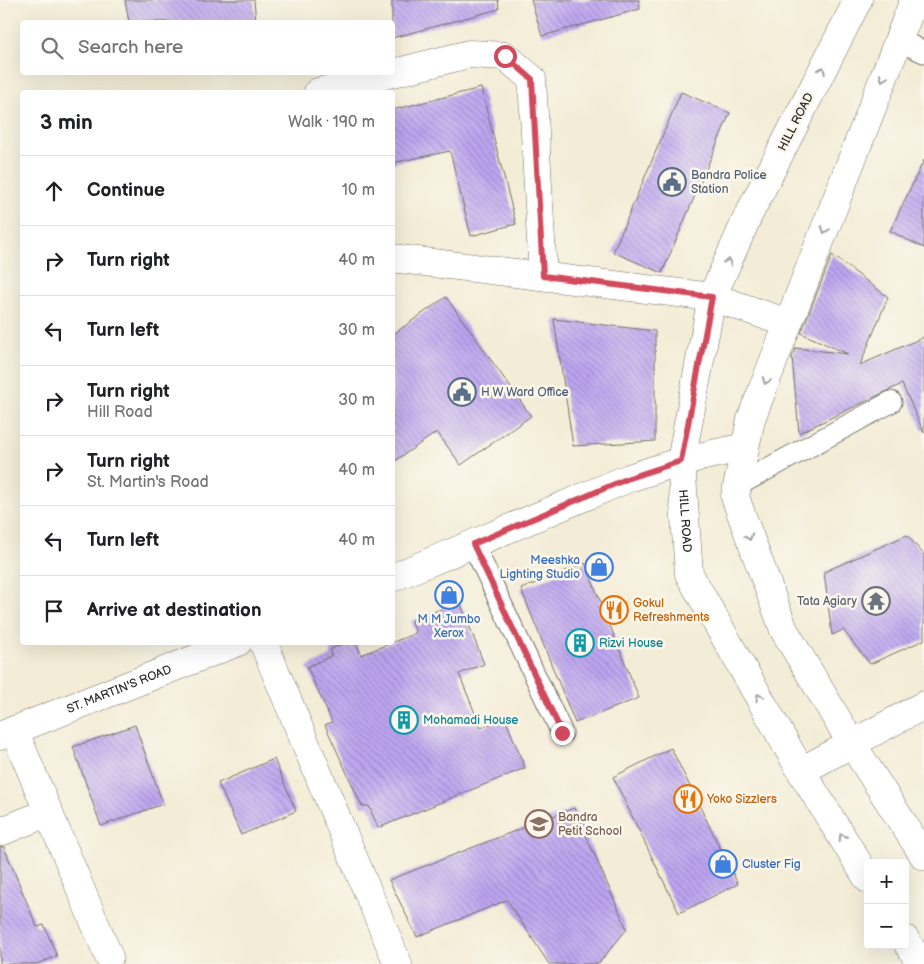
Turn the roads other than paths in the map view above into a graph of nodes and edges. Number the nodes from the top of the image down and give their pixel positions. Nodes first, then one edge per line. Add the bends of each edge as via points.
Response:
1 (858, 0) edge
2 (914, 0) edge
3 (898, 40) junction
4 (924, 52) edge
5 (395, 73) edge
6 (386, 75) edge
7 (326, 90) edge
8 (395, 258) edge
9 (543, 276) junction
10 (712, 297) junction
11 (788, 323) junction
12 (891, 402) dead end
13 (745, 447) junction
14 (681, 461) junction
15 (738, 485) junction
16 (473, 544) junction
17 (395, 577) edge
18 (230, 645) edge
19 (264, 645) edge
20 (924, 705) edge
21 (7, 733) edge
22 (562, 733) dead end
23 (852, 744) junction
24 (801, 771) junction
25 (49, 812) junction
26 (0, 832) edge
27 (924, 856) edge
28 (864, 873) edge
29 (909, 945) edge
30 (109, 957) dead end
31 (398, 964) edge
32 (921, 964) edge

10 -> 1 street, HILL ROAD via 748,216
2 - 3 street
3 - 4 lane
3 -> 11 street
5 - 9 street via 469,54 505,56 532,79
6 - 7 street
8 - 9 street
9 - 10 street
10 - 11 street
10 - 14 street, HILL ROAD
11 -> 13 street via 751,419
12 - 15 lane
13 - 14 street
13 - 15 street
14 - 16 street via 629,478
24 -> 14 street, HILL ROAD via 689,574
15 -> 23 street via 735,497 784,630
16 - 17 street
16 - 22 lane
18 - 21 street, ST. MARTIN'S ROAD
19 - 31 street
20 - 23 street
21 - 25 street
23 - 24 street
23 - 27 street
28 -> 24 street, HILL ROAD
25 - 26 street
25 - 30 street
29 - 32 street

